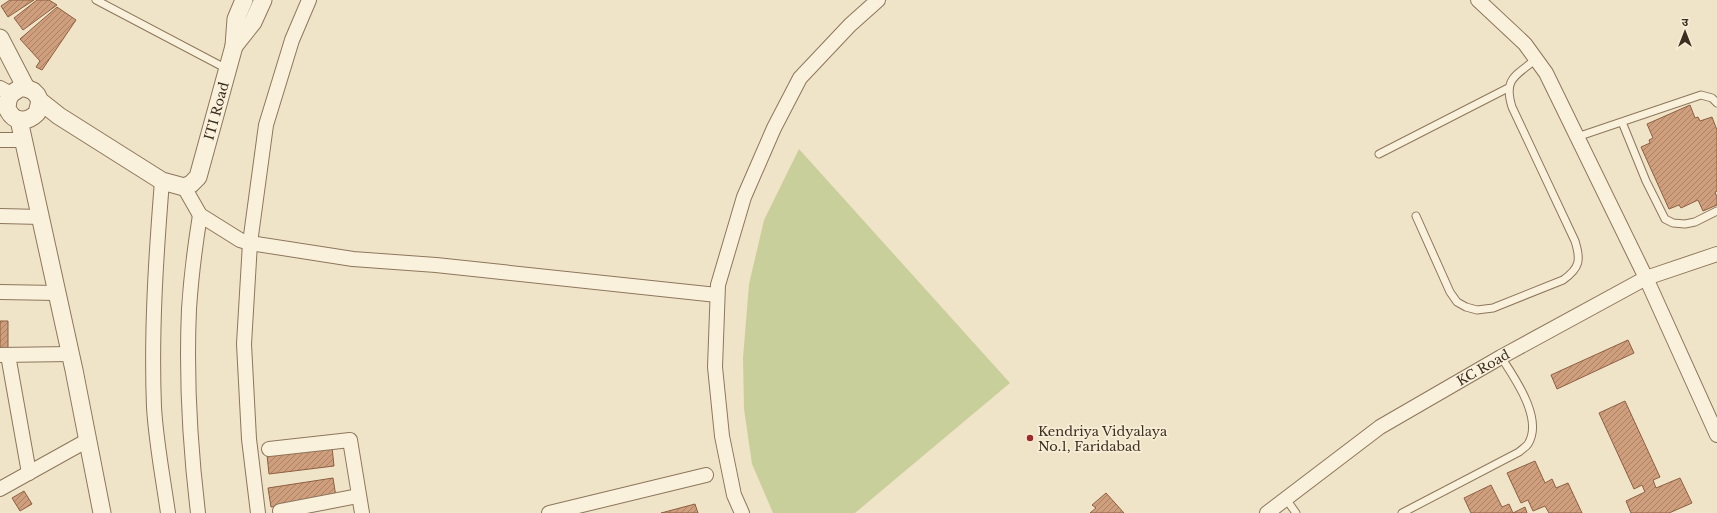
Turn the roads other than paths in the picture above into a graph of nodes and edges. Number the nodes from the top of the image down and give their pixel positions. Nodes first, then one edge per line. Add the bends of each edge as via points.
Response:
1 (96, 0) edge
2 (244, 0) edge
3 (263, 0) edge
4 (309, 0) edge
5 (878, 0) edge
6 (1478, 0) edge
7 (0, 38) edge
8 (234, 46) junction
9 (0, 59) edge
10 (1536, 59) junction
11 (227, 69) junction
12 (1508, 88) junction
13 (13, 90) edge
14 (40, 101) junction
15 (1717, 103) edge
16 (19, 120) junction
17 (1622, 122) junction
18 (1577, 136) junction
19 (0, 140) edge
20 (24, 140) junction
21 (1379, 154) dead end
22 (162, 182) junction
23 (184, 187) junction
24 (1717, 211) edge
25 (200, 215) junction
26 (0, 216) edge
27 (1416, 216) dead end
28 (41, 217) junction
29 (250, 243) junction
30 (1717, 254) edge
31 (1646, 278) junction
32 (0, 292) edge
33 (57, 293) junction
34 (717, 295) junction
35 (71, 354) junction
36 (4, 355) edge
37 (1501, 357) junction
38 (1717, 435) edge
39 (88, 440) junction
40 (270, 449) dead end
41 (29, 473) junction
42 (706, 475) dead end
43 (0, 489) edge
44 (358, 496) junction
45 (1286, 499) junction
46 (587, 509) edge
47 (280, 511) dead end
48 (102, 513) edge
49 (168, 513) edge
50 (198, 513) edge
51 (258, 513) edge
52 (362, 513) edge
53 (549, 513) edge
54 (742, 513) edge
55 (1267, 513) edge
56 (1296, 513) edge
57 (1402, 513) edge

1 - 11 lane
2 - 8 street, ITI Road via 236,19
3 - 8 street, ITI Road via 253,22
4 - 29 street via 292,40 266,125
5 - 34 street via 850,25 800,78 774,128 744,197
6 - 10 street via 1525,44
7 - 13 street
8 - 11 street, ITI Road
9 - 13 street
10 - 12 lane via 1510,82
10 - 18 street via 1560,99
11 - 23 street, ITI Road via 198,177
12 - 21 lane
12 - 27 lane via 1512,107 1575,241 1580,255 1578,265 1563,280 1493,308 1477,310 1466,307 1457,302 1450,292
13 - 14 street via 33,91
13 - 16 street via 7,108 14,118
14 - 16 street via 33,118
14 - 22 street
15 - 17 lane via 1712,98 1701,95
16 - 20 street
17 - 18 lane
17 - 24 lane via 1665,219 1685,224
18 - 31 street
19 - 20 street
20 - 28 street
22 - 23 street
22 - 49 street via 157,244 154,408
23 - 25 street
25 - 29 street via 240,240
25 - 50 street via 189,309 192,460
26 - 28 street
28 - 33 street
29 - 34 street via 353,259 436,265
29 - 51 street via 244,344 249,439
30 - 31 street, KC Road
31 - 37 street, KC Road
31 - 38 street
32 - 33 street
33 - 35 street
34 - 54 street via 715,367 722,436 734,495
35 - 36 street
35 - 39 street
36 - 41 street
37 - 45 street, KC Road via 1380,427
37 - 57 lane via 1525,396 1532,422 1528,444 1519,452
39 - 41 street
39 - 48 street
40 - 44 street via 350,440
41 - 43 street
42 - 46 street
44 - 47 street
44 - 52 street
45 - 55 street, KC Road
45 - 56 lane
46 - 53 street

